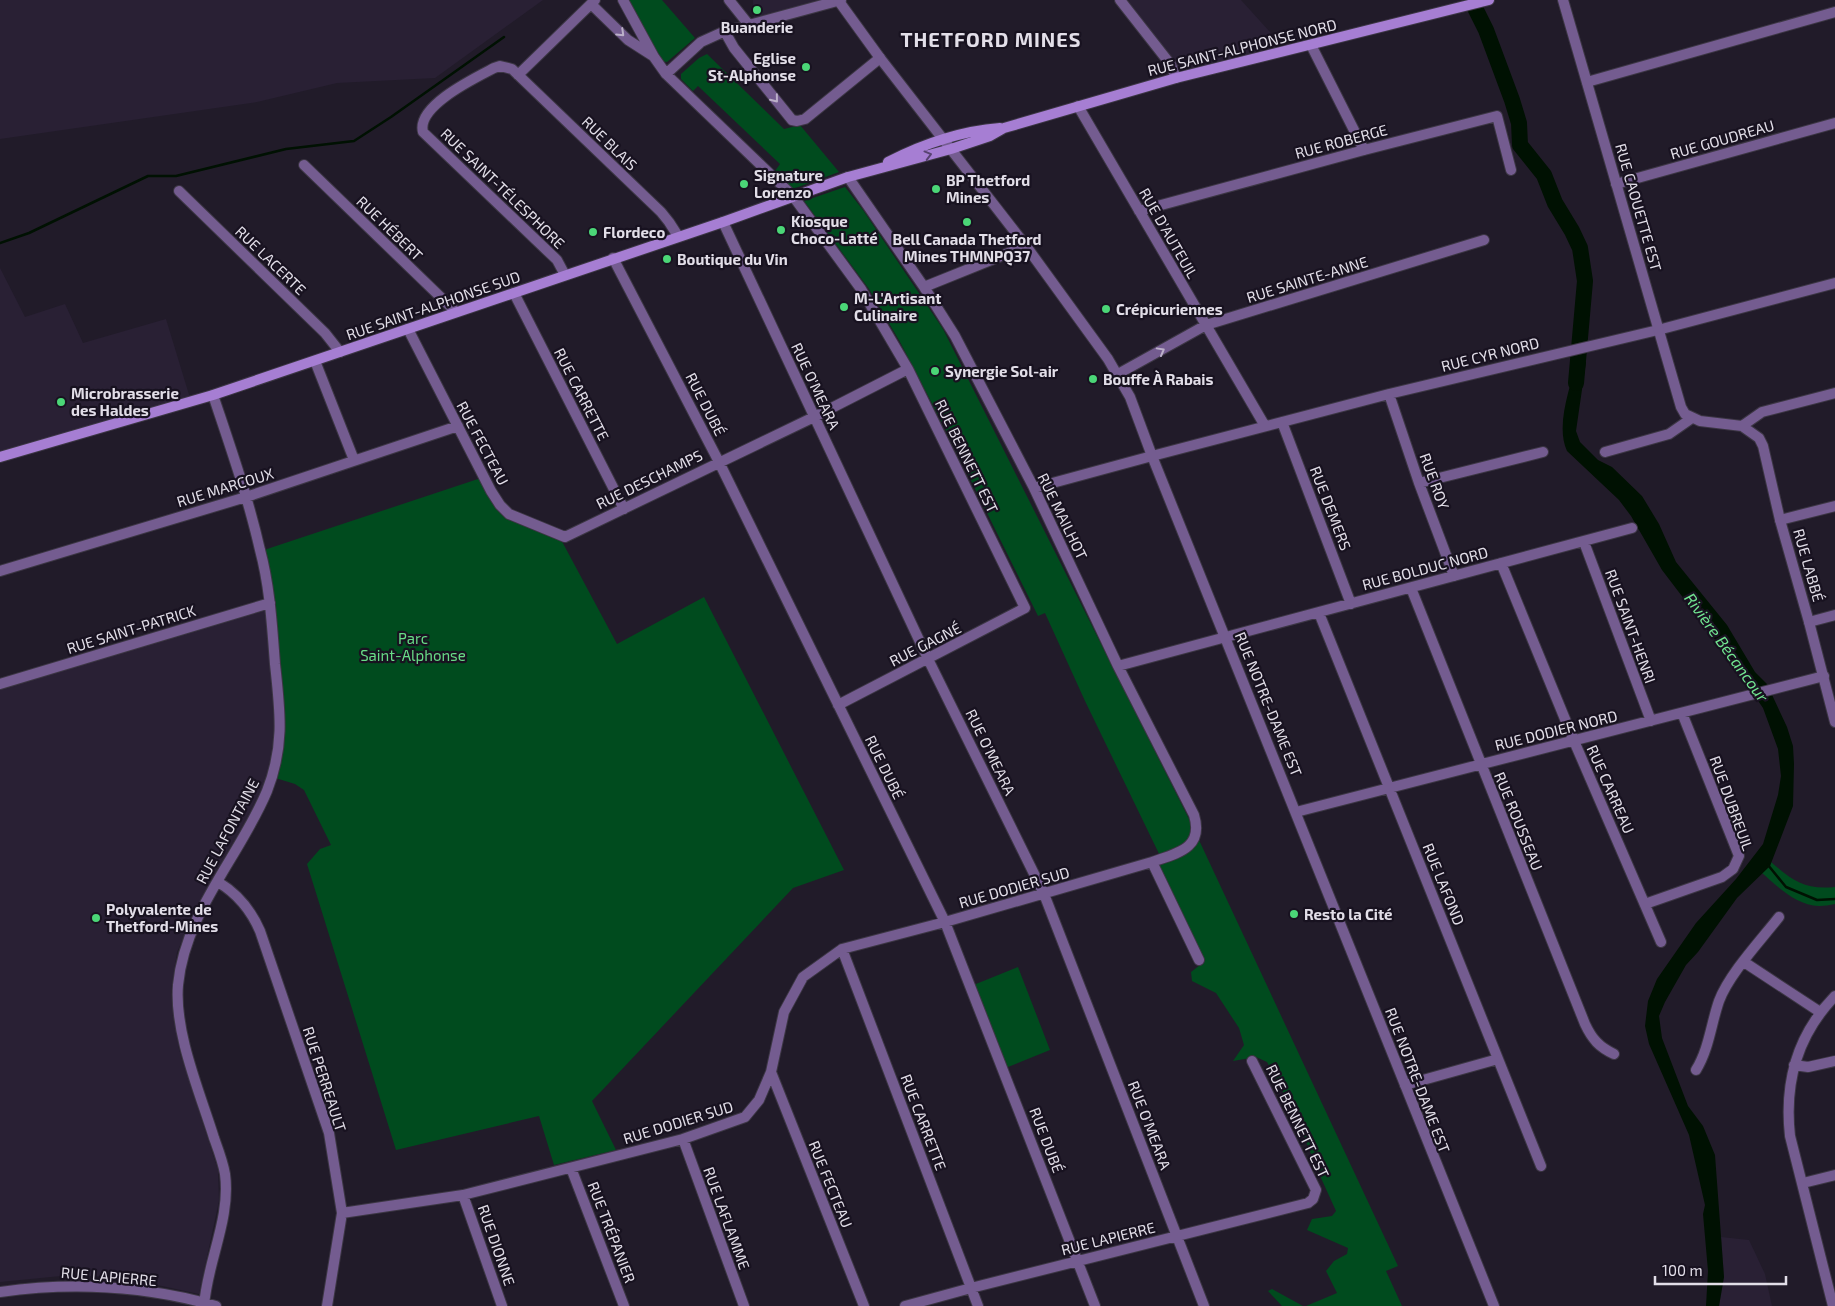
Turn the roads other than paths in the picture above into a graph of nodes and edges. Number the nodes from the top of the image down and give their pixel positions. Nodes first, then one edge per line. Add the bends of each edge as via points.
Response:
1 (623, 0) edge
2 (729, 0) edge
3 (1120, 0) edge
4 (1488, 0) edge
5 (1563, 0) edge
6 (839, 1) edge
7 (593, 2) edge
8 (1835, 12) edge
9 (749, 26) junction
10 (725, 32) junction
11 (1311, 44) junction
12 (654, 57) junction
13 (880, 58) junction
14 (666, 74) junction
15 (518, 75) junction
16 (1176, 78) junction
17 (1587, 82) junction
18 (1078, 106) junction
19 (1835, 123) edge
20 (1004, 128) junction
21 (943, 139) junction
22 (951, 149) junction
23 (1364, 150) junction
24 (304, 165) dead end
25 (872, 170) junction
26 (1511, 170) dead end
27 (848, 177) junction
28 (1616, 184) junction
29 (178, 191) dead end
30 (793, 196) junction
31 (1139, 211) junction
32 (723, 222) junction
33 (678, 236) junction
34 (1484, 240) dead end
35 (1026, 246) junction
36 (613, 258) junction
37 (565, 275) junction
38 (1835, 283) edge
39 (924, 286) junction
40 (514, 293) junction
41 (456, 312) junction
42 (1206, 325) junction
43 (408, 329) junction
44 (1658, 330) junction
45 (340, 352) junction
46 (315, 361) junction
47 (908, 369) junction
48 (1118, 374) junction
49 (1835, 393) edge
50 (1389, 394) junction
51 (213, 395) junction
52 (814, 417) junction
53 (1692, 418) junction
54 (1282, 422) junction
55 (458, 426) junction
56 (1265, 426) junction
57 (1742, 426) junction
58 (1543, 452) dead end
59 (1606, 452) dead end
60 (1152, 456) junction
61 (0, 458) edge
62 (354, 460) junction
63 (719, 462) junction
64 (1419, 483) junction
65 (1034, 488) junction
66 (246, 497) junction
67 (1835, 506) edge
68 (624, 509) junction
69 (1780, 520) junction
70 (1632, 528) dead end
71 (565, 537) joint
72 (1584, 542) junction
73 (1501, 563) junction
74 (0, 571) edge
75 (1454, 576) junction
76 (1411, 588) junction
77 (270, 603) junction
78 (1351, 604) junction
79 (1025, 608) joint
80 (1319, 613) junction
81 (1835, 615) edge
82 (1809, 622) junction
83 (1225, 636) junction
84 (928, 659) junction
85 (1118, 666) junction
86 (1824, 676) junction
87 (0, 684) edge
88 (838, 705) junction
89 (1682, 713) junction
90 (1651, 721) junction
91 (1835, 722) edge
92 (1574, 741) junction
93 (1480, 765) junction
94 (1389, 788) junction
95 (1296, 812) junction
96 (1152, 862) junction
97 (218, 882) junction
98 (1044, 894) junction
99 (1645, 904) junction
100 (1780, 917) dead end
101 (945, 922) junction
102 (1661, 942) dead end
103 (842, 949) junction
104 (1199, 960) dead end
105 (1744, 962) junction
106 (1835, 996) edge
107 (1820, 1012) junction
108 (1614, 1054) dead end
109 (1498, 1059) junction
110 (1252, 1061) dead end
111 (1835, 1061) edge
112 (1794, 1066) junction
113 (1696, 1070) dead end
114 (771, 1072) junction
115 (1405, 1085) junction
116 (683, 1139) junction
117 (1541, 1166) dead end
118 (571, 1168) junction
119 (1835, 1175) edge
120 (1803, 1183) junction
121 (464, 1195) junction
122 (1315, 1196) joint
123 (342, 1213) junction
124 (1177, 1236) junction
125 (1077, 1261) junction
126 (971, 1288) junction
127 (1832, 1289) edge
128 (0, 1292) edge
129 (204, 1304) edge
130 (216, 1306) edge
131 (327, 1306) edge
132 (502, 1306) edge
133 (624, 1306) edge
134 (744, 1306) edge
135 (864, 1306) edge
136 (905, 1306) edge
137 (978, 1306) edge
138 (1095, 1306) edge
139 (1204, 1306) edge
140 (1494, 1306) edge
141 (1833, 1306) edge

1 - 12 street
2 - 9 street
3 - 16 street via 1171,65
4 - 11 main road, RUE SAINT-ALPHONSE NORD
5 - 17 street, RUE CAOUETTE EST
6 - 9 street
6 - 13 street, RUE NOTRE-DAME EST
7 -> 12 street via 628,40
7 - 15 street
8 - 17 street
9 - 10 street
10 -> 13 street via 734,48 792,120 797,122 805,119
10 - 14 street via 701,42
11 - 16 main road, RUE SAINT-ALPHONSE NORD
11 - 23 street
12 - 14 street, RUE BENNETT EST
13 - 21 street, RUE NOTRE-DAME EST
14 - 30 street, RUE BENNETT EST
15 - 33 street, RUE BLAIS via 660,212
15 - 37 street, RUE SAINT-TÉLESPHORE via 506,67 494,68 445,96 422,122 423,132 556,260
16 - 18 main road, RUE SAINT-ALPHONSE NORD
17 - 28 street, RUE CAOUETTE EST
18 - 20 main road, RUE SAINT-ALPHONSE NORD
18 - 31 street, RUE D'AUTEUIL
19 - 28 street, RUE GOUDREAU
20 - 21 main road, RUE SAINT-ALPHONSE NORD via 982,129
20 - 22 main road, RUE SAINT-ALPHONSE NORD
21 - 22 street, RUE NOTRE-DAME EST
21 - 25 main road, RUE SAINT-ALPHONSE SUD
25 -> 22 main road, RUE SAINT-ALPHONSE SUD
22 - 35 street, RUE NOTRE-DAME EST
23 - 26 street, RUE ROBERGE via 1497,116
23 - 31 street, RUE ROBERGE
24 - 41 street, RUE HÉBERT
25 - 27 main road, RUE SAINT-ALPHONSE SUD
27 - 30 main road, RUE SAINT-ALPHONSE SUD
27 - 39 street, RUE MAILHOT
28 - 44 street, RUE CAOUETTE EST
29 - 45 street, RUE LACERTE via 325,333
30 - 32 main road, RUE SAINT-ALPHONSE SUD
30 - 47 street, RUE BENNETT EST via 861,289
31 - 42 street, RUE D'AUTEUIL
32 - 33 main road, RUE SAINT-ALPHONSE SUD
32 - 52 street, RUE O'MEARA
33 - 36 main road, RUE SAINT-ALPHONSE SUD
34 - 42 street, RUE SAINTE-ANNE
35 - 39 street
35 - 48 street, RUE NOTRE-DAME EST
36 - 37 main road, RUE SAINT-ALPHONSE SUD
36 - 63 street, RUE DUBÉ
37 - 40 main road, RUE SAINT-ALPHONSE SUD
38 - 44 street, RUE CYR NORD
39 - 65 street, RUE MAILHOT via 955,336
40 - 41 main road, RUE SAINT-ALPHONSE SUD
40 - 68 street, RUE CARRETTE
41 - 43 main road, RUE SAINT-ALPHONSE SUD
48 -> 42 street, RUE SAINTE-ANNE
42 - 56 street, RUE D'AUTEUIL
43 - 45 main road, RUE SAINT-ALPHONSE SUD
43 - 55 street, RUE FECTEAU
44 - 50 street, RUE CYR NORD
44 - 53 street, RUE CAOUETTE EST via 1681,407
45 - 46 main road, RUE SAINT-ALPHONSE SUD
46 - 51 main road, RUE SAINT-ALPHONSE SUD
46 - 62 street
47 - 52 street, RUE DESCHAMPS
47 - 79 street, RUE BENNETT EST
48 - 60 street, RUE NOTRE-DAME EST
49 - 57 street via 1762,412
50 - 54 street, RUE CYR NORD
50 - 64 street, RUE ROY
51 - 61 main road, RUE SAINT-ALPHONSE SUD
51 - 66 street, RUE LAFONTAINE
52 - 63 street, RUE DESCHAMPS
52 - 84 street, RUE O'MEARA
53 - 57 street
53 - 59 street via 1669,434
54 - 56 street, RUE CYR NORD
54 - 78 street, RUE DEMERS
55 - 62 street, RUE MARCOUX
55 - 71 street, RUE FECTEAU via 490,490 505,510
56 - 60 street, RUE CYR NORD
57 - 69 street, RUE LABBÉ via 1759,438 1763,446
58 - 64 street
60 - 65 street, RUE CYR NORD
60 - 83 street, RUE NOTRE-DAME EST
62 - 66 street, RUE MARCOUX
63 - 68 street, RUE DESCHAMPS
63 - 88 street, RUE DUBÉ
64 - 75 street, RUE ROY
65 - 85 street, RUE MAILHOT
66 - 74 street, RUE MARCOUX
66 - 77 street, RUE LAFONTAINE via 261,551
67 - 69 street
68 - 71 street, RUE DESCHAMPS
69 - 82 street, RUE LABBÉ
70 - 72 street, RUE BOLDUC NORD
72 - 73 street, RUE BOLDUC NORD
72 - 90 street, RUE SAINT-HENRI
73 - 75 street, RUE BOLDUC NORD
73 - 92 street, RUE CARREAU
75 - 76 street, RUE BOLDUC NORD
76 - 78 street, RUE BOLDUC NORD
76 - 93 street, RUE ROUSSEAU
77 - 87 street, RUE SAINT-PATRICK
77 - 97 street, RUE LAFONTAINE via 281,722 279,752 266,793
78 - 80 street, RUE BOLDUC NORD
79 - 84 street, RUE GAGNÉ
80 - 83 street, RUE BOLDUC NORD
80 - 94 street, RUE LAFOND
81 - 82 street
82 - 86 street, RUE LABBÉ
83 - 85 street, RUE BOLDUC NORD
83 - 95 street, RUE NOTRE-DAME EST
84 - 88 street, RUE GAGNÉ
84 - 98 street, RUE O'MEARA
85 - 96 street, RUE MAILHOT via 1197,826 1190,845
86 - 89 street, RUE DODIER NORD
86 - 91 street, RUE LABBÉ
88 - 101 street, RUE DUBÉ
89 - 90 street, RUE DODIER NORD
89 - 99 street, RUE DUBREUIL via 1738,856 1728,874
90 - 92 street, RUE DODIER NORD
92 - 93 street, RUE DODIER NORD
92 - 99 street, RUE CARREAU
93 - 94 street, RUE DODIER NORD
93 - 108 street, RUE ROUSSEAU via 1591,1037
94 - 95 street, RUE DODIER NORD
94 - 109 street, RUE LAFOND
95 - 115 street, RUE NOTRE-DAME EST
96 - 98 street, RUE DODIER SUD
96 - 104 street
97 - 123 street, RUE PERREAULT via 242,901 260,931 329,1133
97 - 129 street, RUE LAFONTAINE via 190,932 178,986 183,1038 225,1174 223,1218
98 - 101 street, RUE DODIER SUD
98 - 124 street, RUE O'MEARA
99 - 102 street, RUE CARREAU
100 - 105 street
101 - 103 street, RUE DODIER SUD
101 - 125 street, RUE DUBÉ
103 - 114 street, RUE DODIER SUD via 803,977 784,1012
103 - 126 street, RUE CARRETTE
105 - 107 street
105 - 113 street via 1724,989
106 - 107 street
107 - 112 street via 1807,1033
109 - 115 street
109 - 117 street, RUE LAFOND
110 - 122 street, RUE BENNETT EST via 1316,1190
111 - 112 street via 1808,1067
112 - 120 street via 1787,1114
114 - 116 street, RUE DODIER SUD via 758,1100 745,1117
114 - 135 street, RUE FECTEAU
115 - 140 street, RUE NOTRE-DAME EST
116 - 118 street, RUE DODIER SUD
116 - 134 street, RUE LAFLAMME
118 - 121 street, RUE DODIER SUD
118 - 133 street, RUE TRÉPANIER
119 - 120 street
120 - 127 street
121 - 123 street, RUE DODIER SUD
121 - 132 street, RUE DIONNE
122 - 124 street, RUE LAPIERRE via 1308,1203
123 - 131 street, RUE PERREAULT
124 - 125 street, RUE LAPIERRE
124 - 139 street, RUE O'MEARA
125 - 126 street, RUE LAPIERRE
125 - 138 street, RUE DUBÉ
126 - 136 street, RUE LAPIERRE
126 - 137 street, RUE CARRETTE
127 - 141 street
128 - 129 street, RUE LAPIERRE via 40,1286 88,1286 140,1290
129 - 130 street, RUE LAPIERRE

